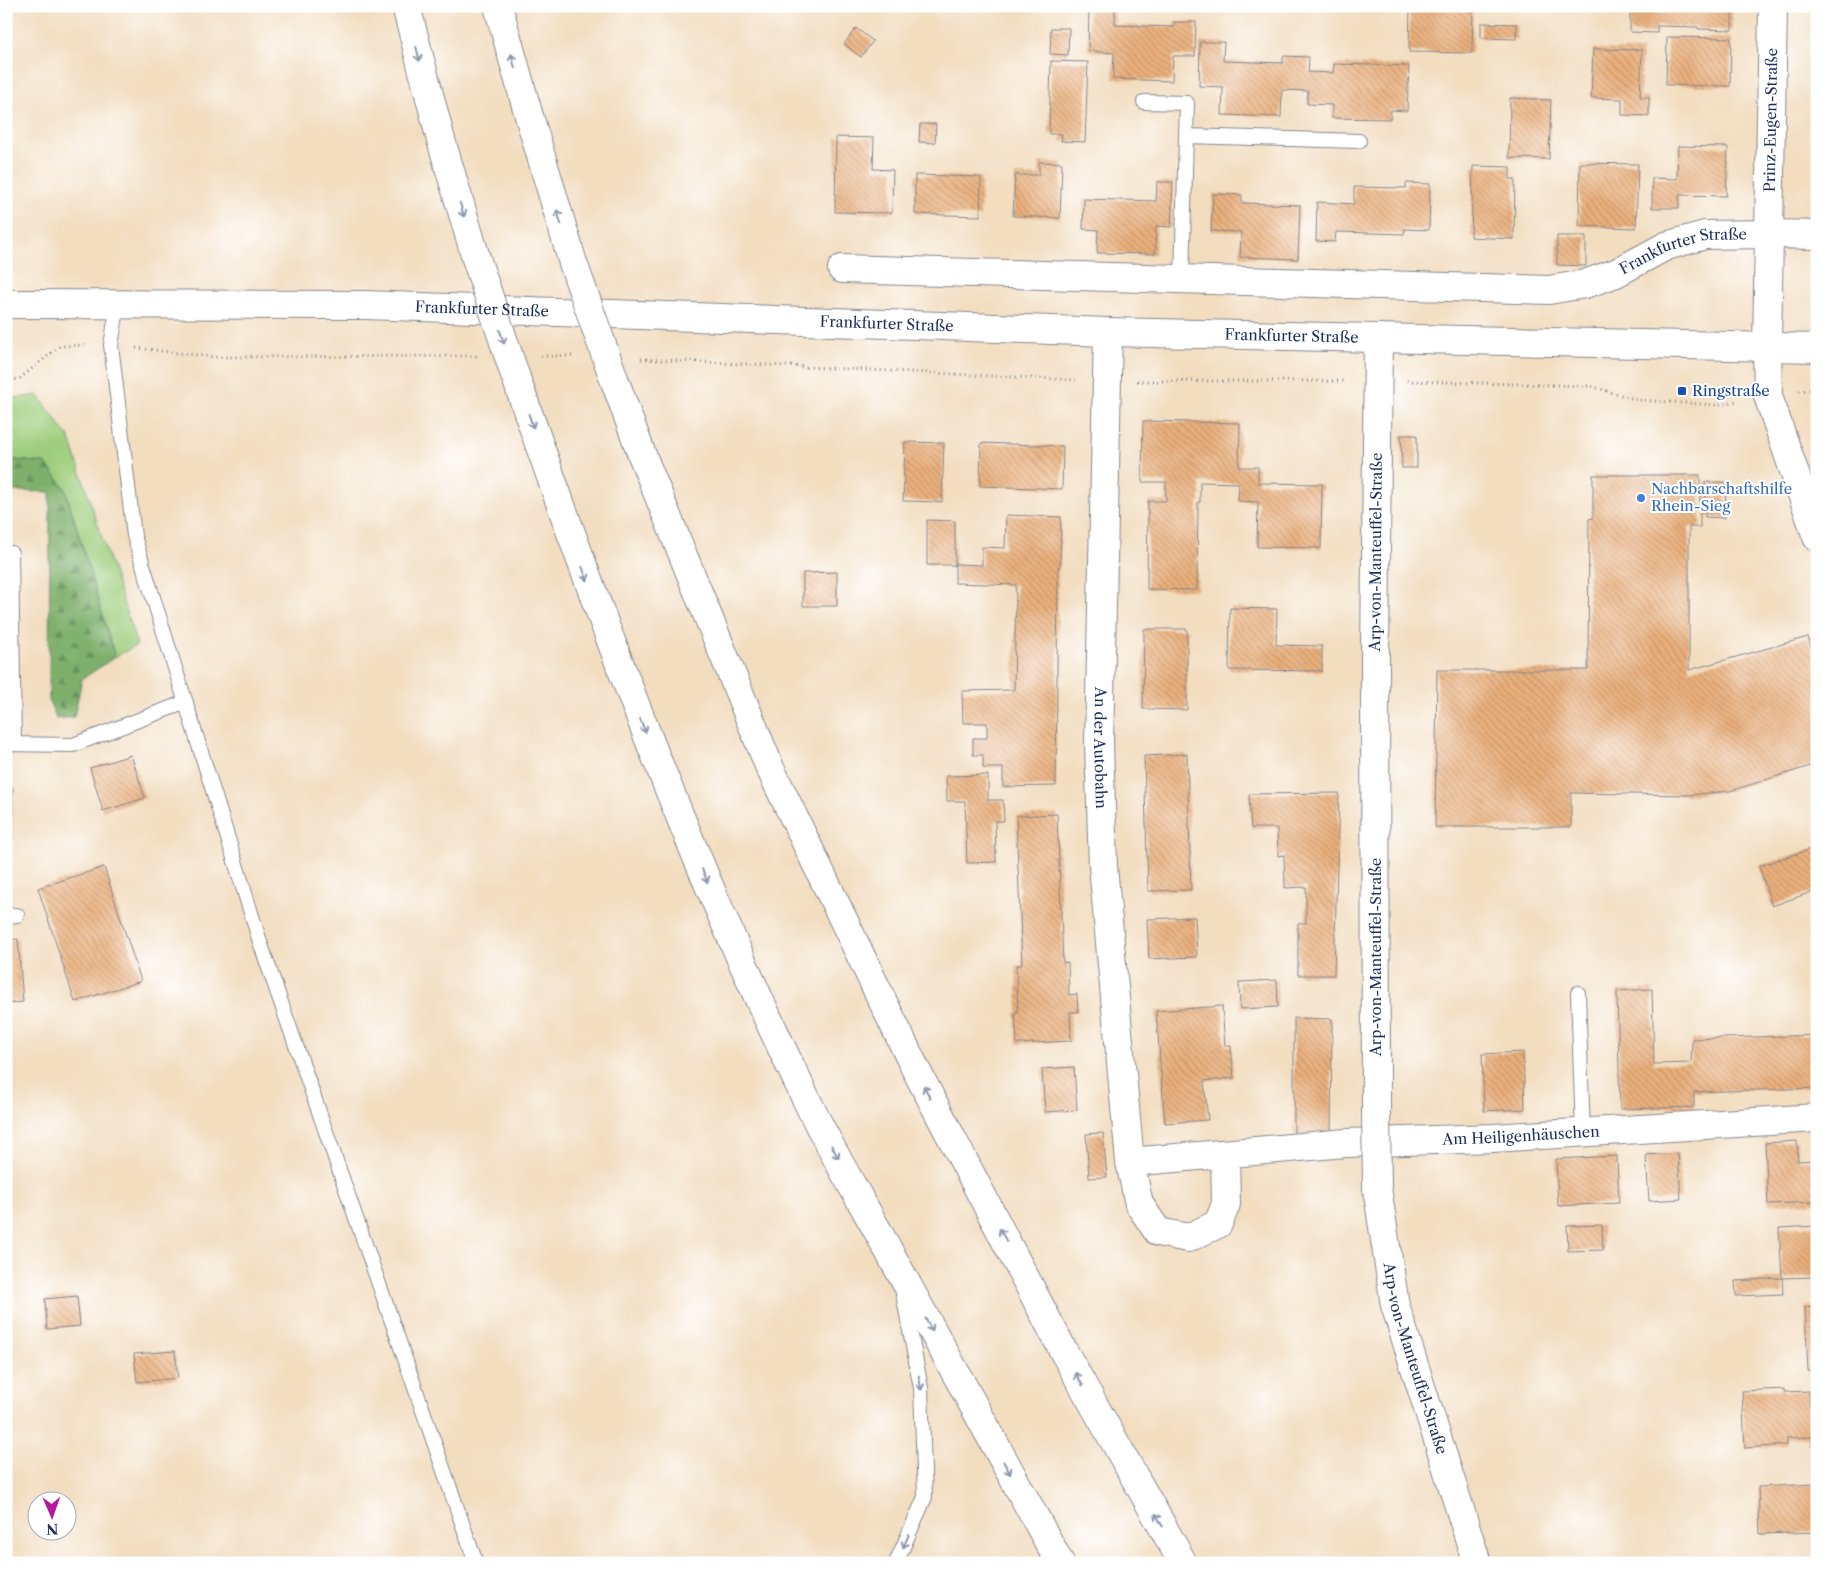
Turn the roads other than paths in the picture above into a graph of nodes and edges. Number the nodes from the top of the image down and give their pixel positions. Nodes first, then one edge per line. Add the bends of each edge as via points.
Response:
1 (406, 6) edge
2 (498, 6) edge
3 (1773, 6) edge
4 (1144, 102) dead end
5 (1186, 136) junction
6 (1359, 141) dead end
7 (1769, 234) junction
8 (1817, 235) edge
9 (842, 269) dead end
10 (1182, 278) junction
11 (6, 304) edge
12 (118, 304) junction
13 (1108, 332) junction
14 (1378, 338) junction
15 (1766, 347) junction
16 (1817, 348) edge
17 (1817, 537) edge
18 (6, 553) edge
19 (186, 702) junction
20 (10, 744) edge
21 (1578, 993) dead end
22 (1817, 1118) edge
23 (1583, 1133) junction
24 (1225, 1154) junction
25 (1130, 1162) junction
26 (897, 1266) junction
27 (476, 1563) edge
28 (896, 1563) edge
29 (1060, 1563) edge
30 (1183, 1563) edge
31 (1477, 1563) edge

1 -> 26 main road, bridge via 476,258 580,561 626,684 741,958 811,1109
30 -> 2 main road, bridge via 1064,1352 914,1066 770,768 613,376 526,109
3 - 7 main road, Prinz-Eugen-Straße
4 - 5 lane via 1187,103
5 - 6 lane
5 - 10 lane
7 - 8 main road, Frankfurter Straße
7 - 10 main road, Frankfurter Straße via 1705,235 1666,246 1616,273 1585,284 1550,290
7 - 15 main road, Frankfurter Straße
9 - 10 main road, Frankfurter Straße
11 - 12 main road, Frankfurter Straße
12 - 13 main road, Frankfurter Straße via 365,305
12 - 19 lane via 111,345 134,536
13 - 14 main road, Frankfurter Straße
13 - 25 main road, An der Autobahn via 1099,744 1103,866
14 - 15 main road, Frankfurter Straße
14 - 31 main road, Arp-von-Manteuffel-Straße, bridge via 1375,649 1378,1188 1395,1305
15 - 16 main road, Frankfurter Straße
15 - 17 main road via 1768,396
18 - 20 lane via 11,553
19 - 20 lane via 73,745
19 - 27 lane via 261,945
21 - 23 lane
22 - 23 main road, Am Heiligenhäuschen
23 - 24 main road, Am Heiligenhäuschen via 1346,1143
24 - 25 main road, Am Heiligenhäuschen
24 - 25 main road via 1226,1204 1218,1224 1188,1238 1158,1232 1139,1204
26 -> 28 lane via 921,1388 925,1497
26 -> 29 main road

